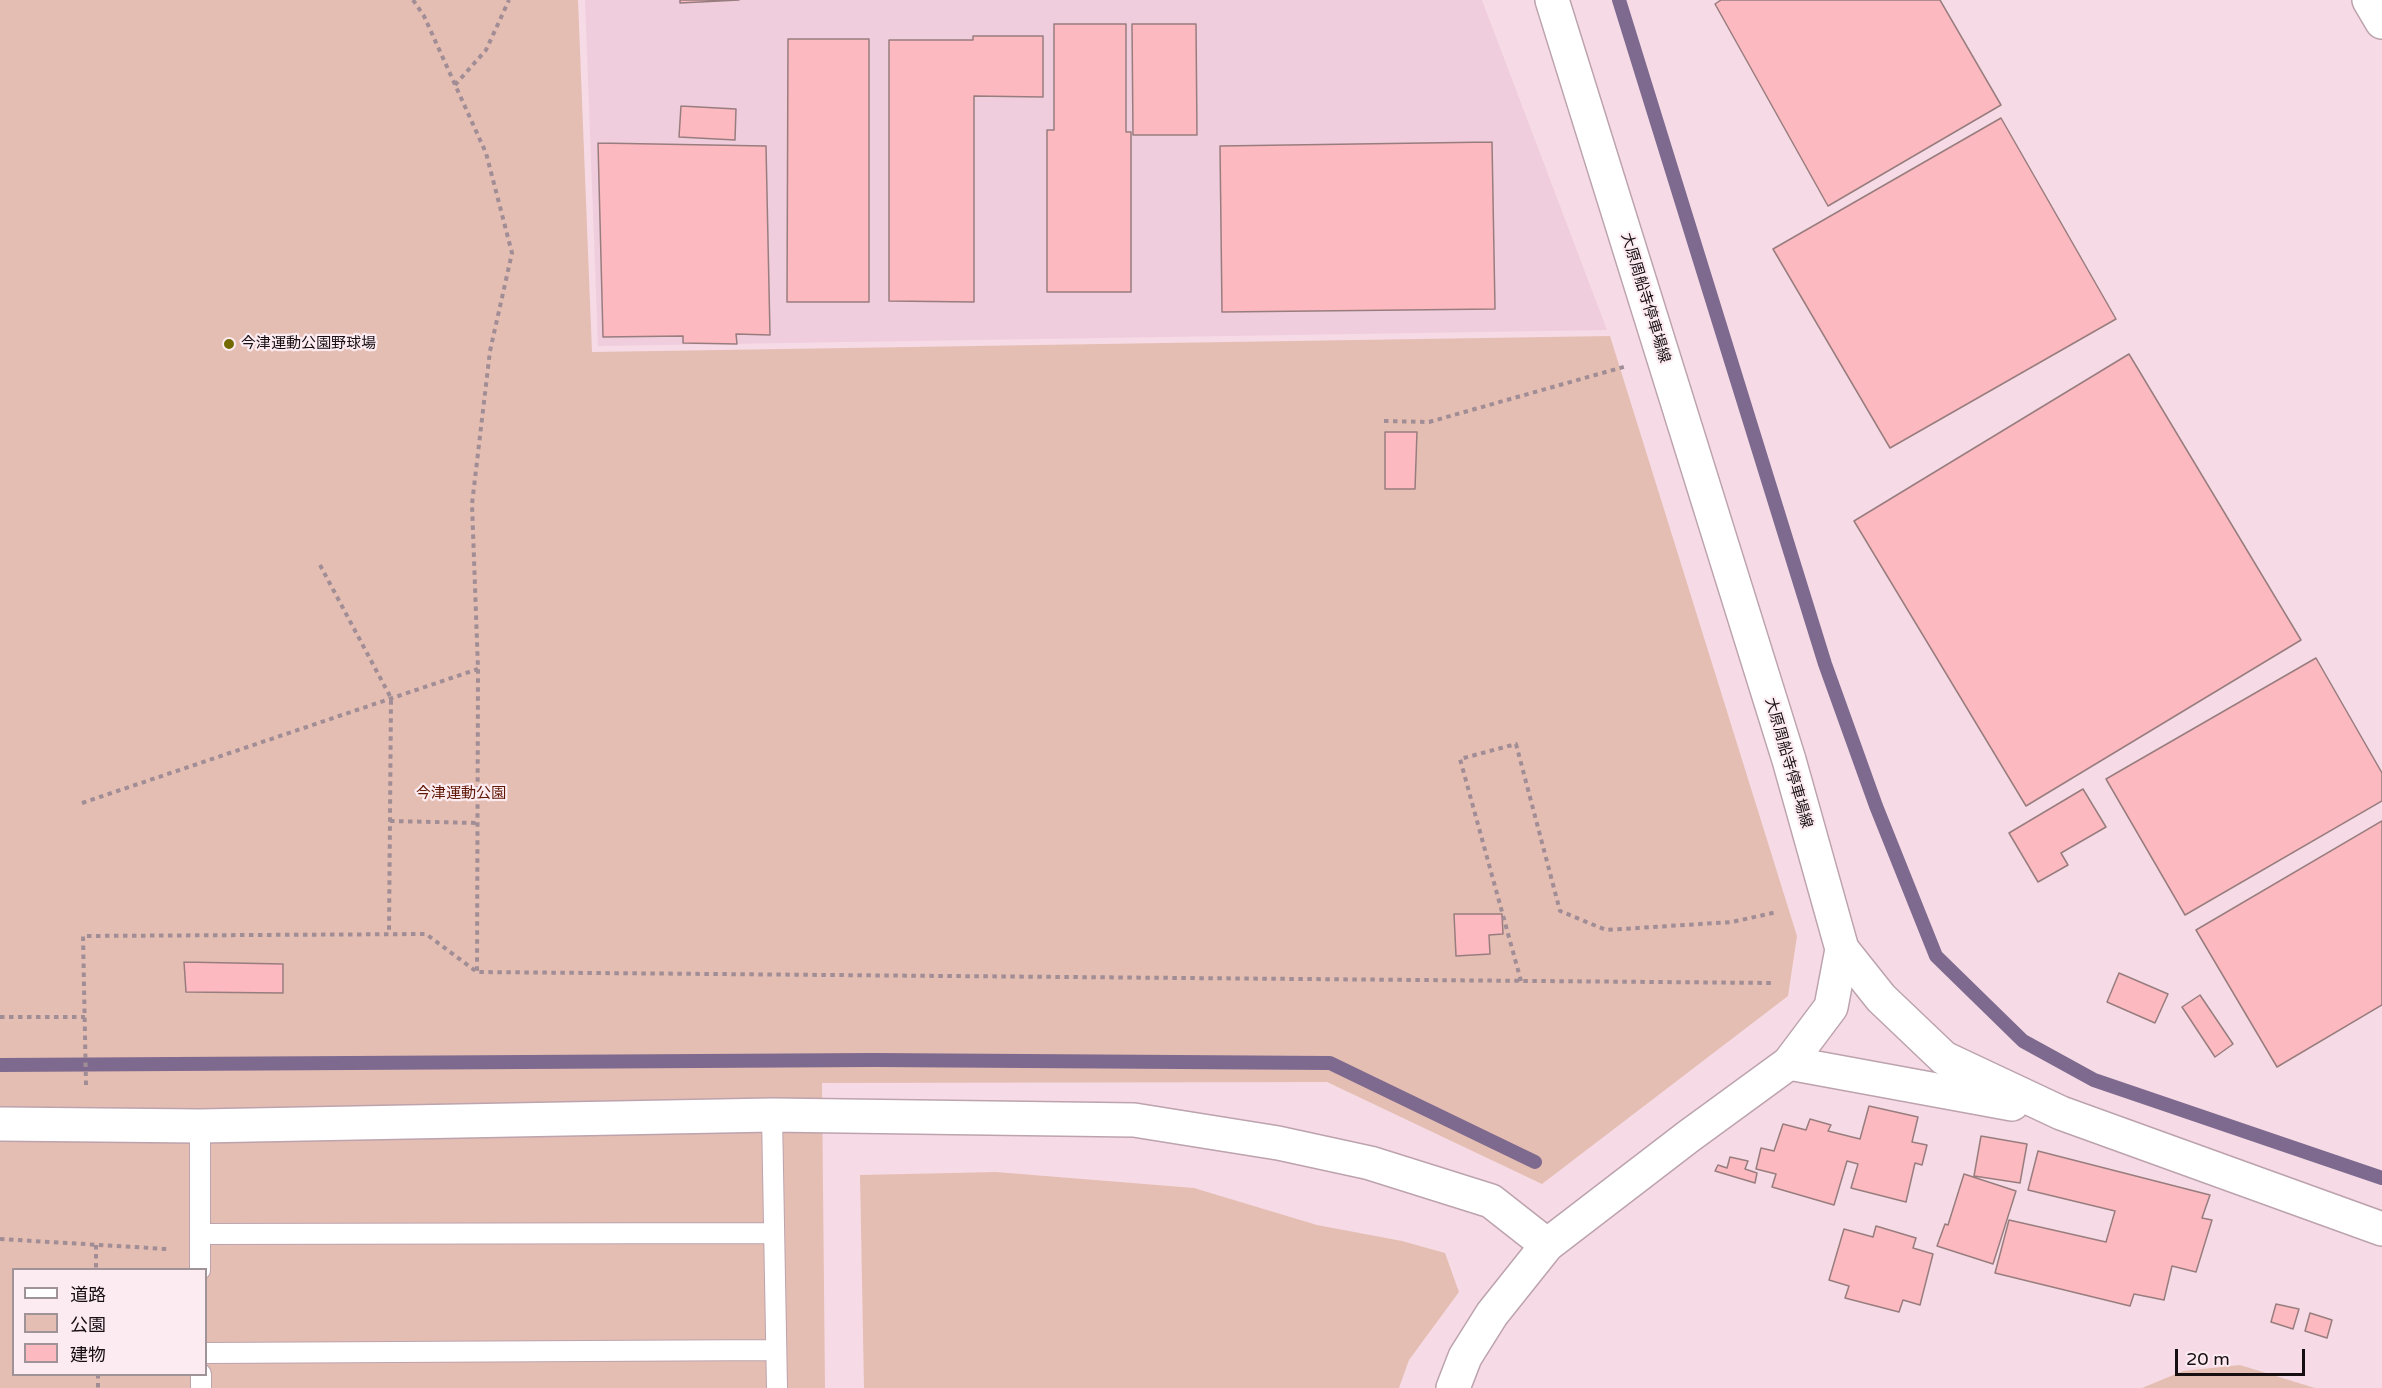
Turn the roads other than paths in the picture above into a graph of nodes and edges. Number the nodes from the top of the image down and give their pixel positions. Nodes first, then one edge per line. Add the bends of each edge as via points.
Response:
1 (1552, 0) edge
2 (2369, 0) edge
3 (2382, 22) edge
4 (1842, 949) junction
5 (1790, 1063) junction
6 (2061, 1113) junction
7 (772, 1115) junction
8 (0, 1124) edge
9 (200, 1126) junction
10 (2382, 1229) edge
11 (774, 1233) junction
12 (200, 1234) junction
13 (1547, 1245) junction
14 (200, 1268) edge
15 (776, 1350) junction
16 (207, 1353) edge
17 (777, 1388) edge
18 (1453, 1388) edge

1 - 4 street, 大原周船寺停車場線 via 1789,760
2 - 3 street
4 - 5 street, 大原周船寺停車場線 via 1831,1007
4 - 6 street via 1881,998 1944,1058
5 - 6 street
5 - 13 street, 大原周船寺停車場線
6 - 10 street
7 - 9 street
7 - 11 lane
7 - 13 street via 1134,1120 1278,1143 1370,1163 1491,1201
8 - 9 street
9 - 12 lane
11 - 12 lane
11 - 15 lane
12 - 14 lane
13 - 18 street, 大原周船寺停車場線 via 1492,1314 1465,1357
15 - 16 lane
15 - 17 lane

